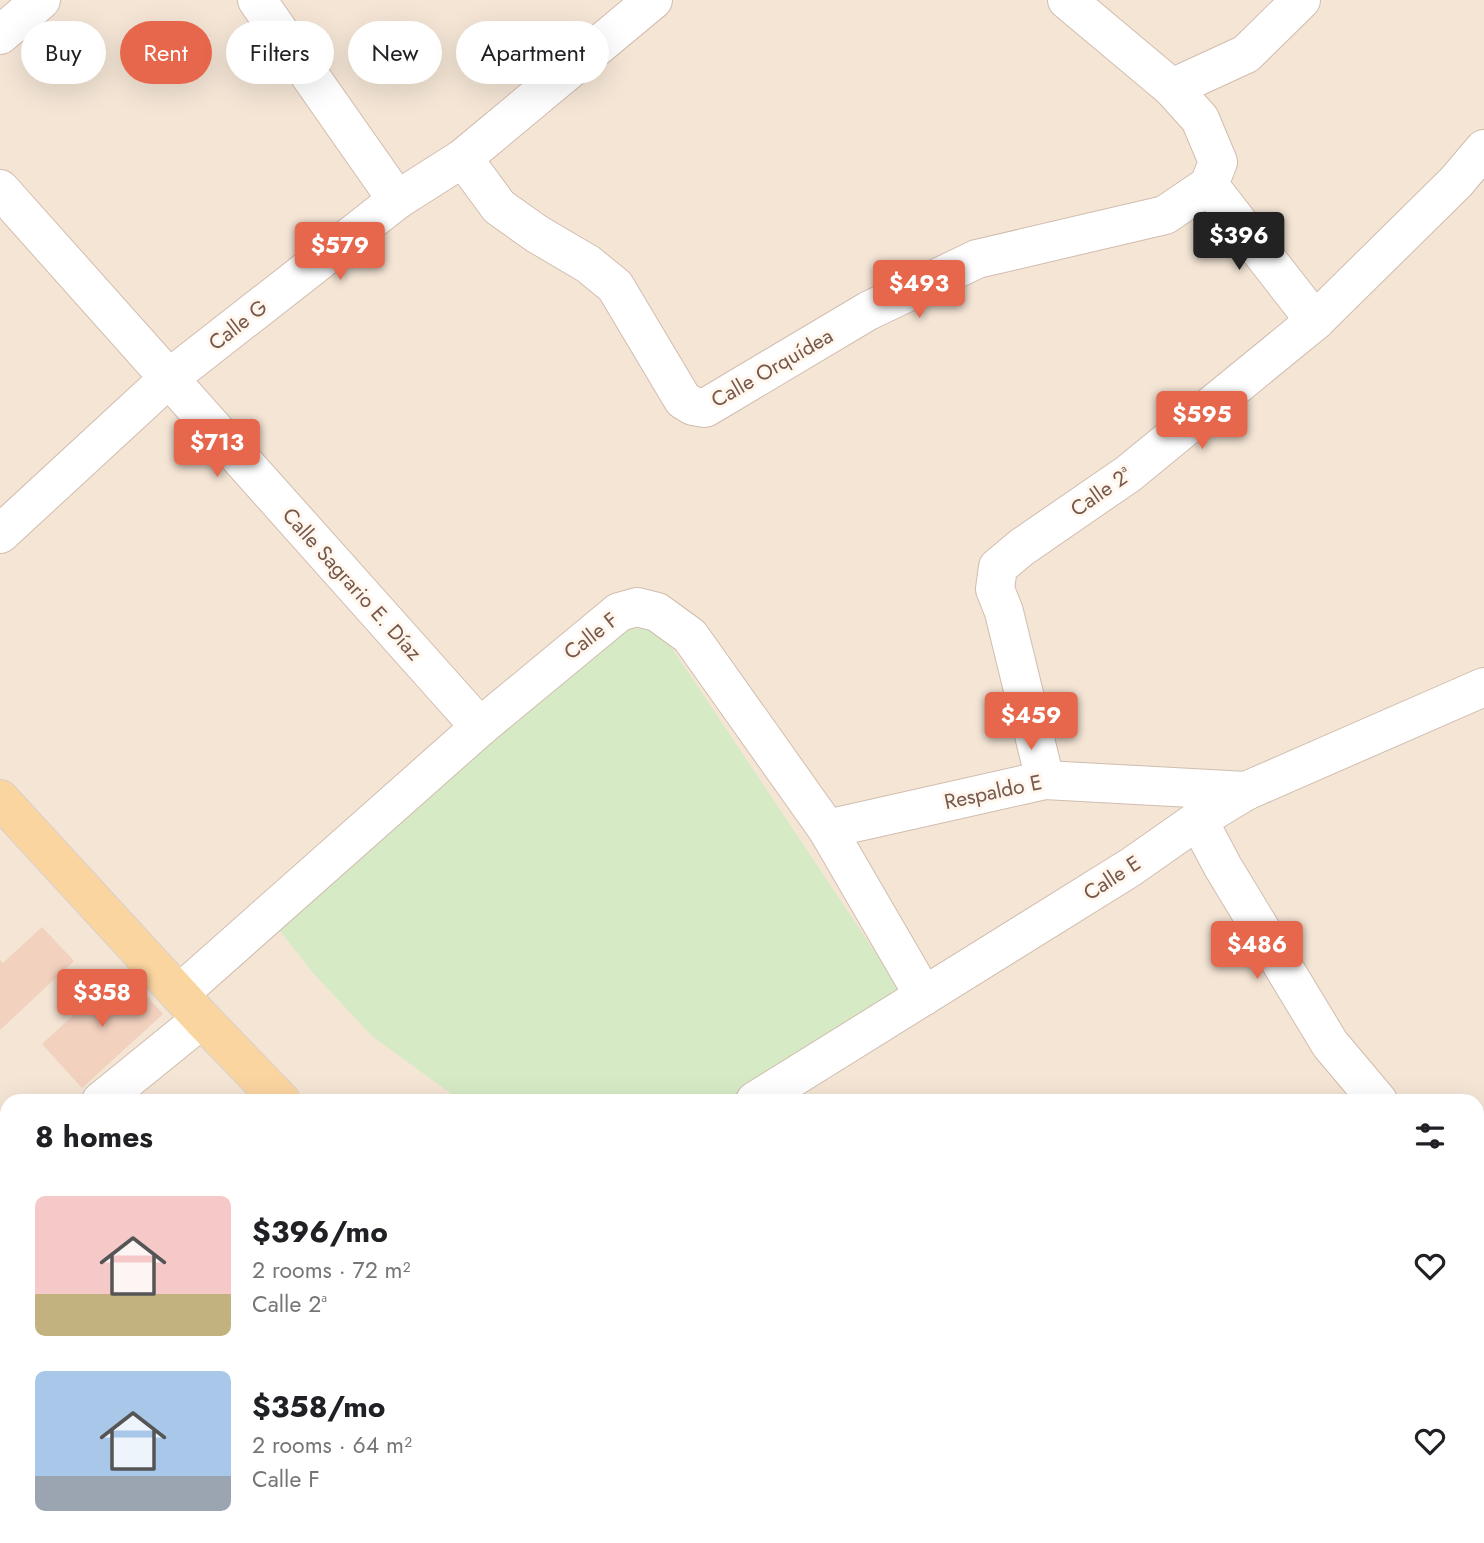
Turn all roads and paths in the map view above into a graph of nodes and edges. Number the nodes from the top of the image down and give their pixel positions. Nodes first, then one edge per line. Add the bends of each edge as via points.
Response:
1 (41, 0) edge
2 (257, 0) edge
3 (653, 0) edge
4 (1067, 0) edge
5 (1301, 0) edge
6 (0, 35) edge
7 (1172, 88) junction
8 (1484, 149) edge
9 (463, 158) junction
10 (1209, 186) junction
11 (0, 189) edge
12 (397, 200) junction
13 (1315, 321) junction
14 (168, 379) junction
15 (0, 534) edge
16 (1484, 687) edge
17 (480, 727) junction
18 (1045, 779) junction
19 (1246, 791) junction
20 (0, 799) edge
21 (1198, 820) junction
22 (827, 829) junction
23 (924, 996) junction
24 (191, 1006) junction
25 (108, 1094) edge
26 (274, 1094) edge
27 (766, 1094) edge
28 (1372, 1094) edge

1 - 6 street
2 - 12 street
3 - 9 street, Calle G
4 - 7 street
5 - 7 street via 1246,54
7 - 10 street via 1200,119 1218,162
8 - 13 street, Calle 2ª
9 - 10 street, Calle Orquídea via 499,207 615,286 683,400 705,408 868,311 976,259 1165,215
9 - 12 street, Calle G
10 - 13 street
11 - 14 street, Calle Sagrario E. Díaz
12 - 14 street, Calle G
13 - 18 street, Calle 2ª via 1128,474 998,567 995,589
14 - 15 street, Calle G
14 - 17 street, Calle Sagrario E. Díaz
16 - 19 street, Calle E
17 - 22 street, Calle F via 619,612 637,607 657,612 690,636
17 - 24 street, Calle F
18 - 19 street, Respaldo E
18 - 22 street, Respaldo E
19 - 21 street, Calle E
20 - 24 main road
21 - 23 street, Calle E
21 - 28 street via 1330,1044
22 - 23 street, Calle F
23 - 27 street, Calle E
24 - 25 street, Calle F
24 - 26 main road

